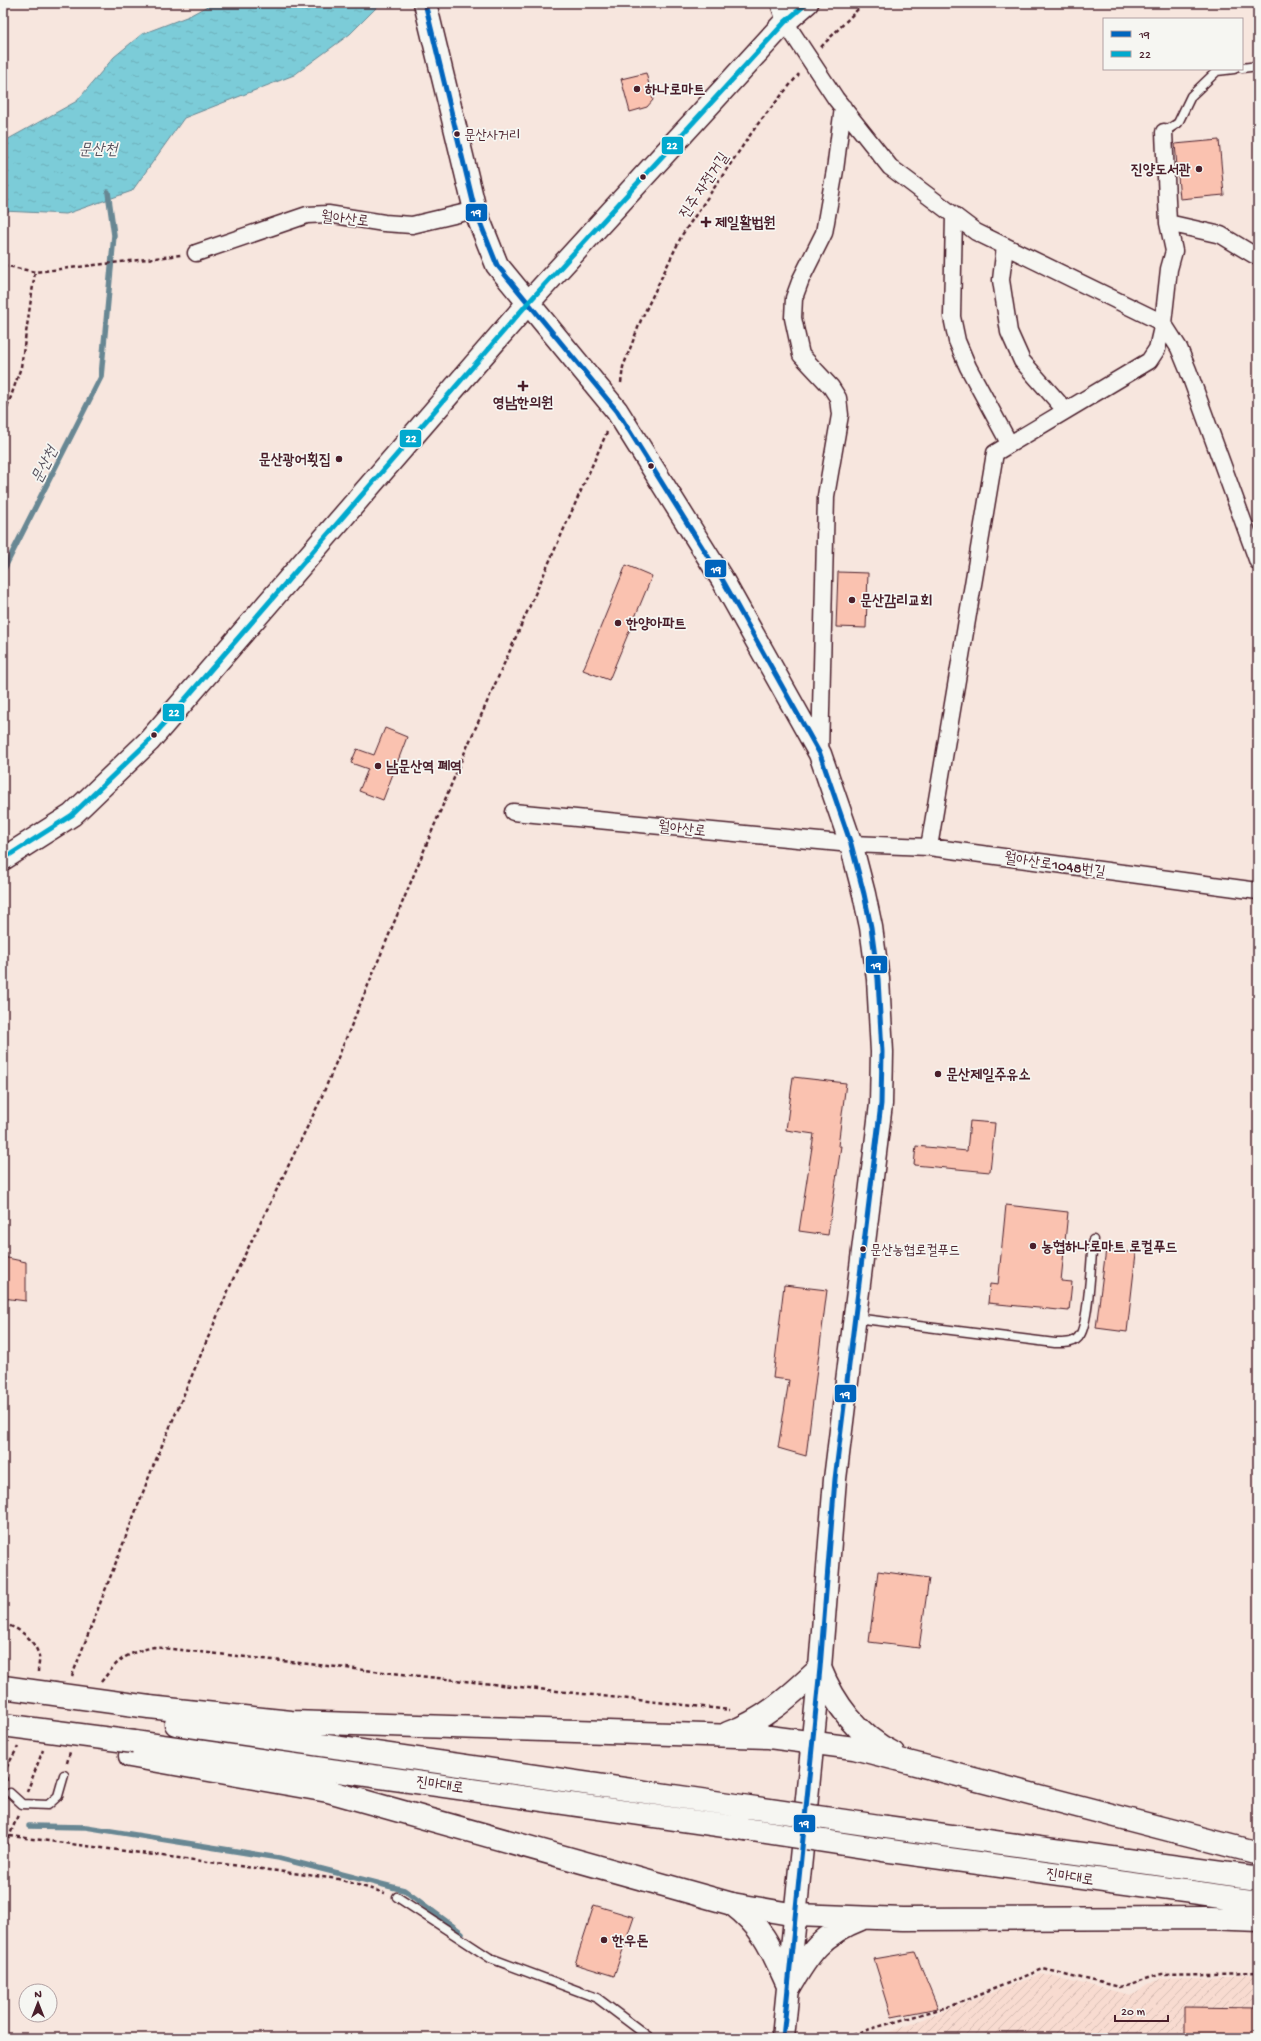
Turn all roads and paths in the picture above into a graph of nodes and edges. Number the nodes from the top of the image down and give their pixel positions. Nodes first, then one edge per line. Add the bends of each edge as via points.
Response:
1 (425, 3) edge
2 (807, 3) edge
3 (864, 3) edge
4 (782, 12) edge
5 (811, 60) junction
6 (1258, 66) edge
7 (1243, 68) edge
8 (1226, 70) edge
9 (843, 107) junction
10 (1164, 132) joint
11 (475, 210) junction
12 (954, 215) junction
13 (1168, 223) junction
14 (1005, 246) junction
15 (1258, 251) edge
16 (196, 253) joint
17 (3, 266) edge
18 (36, 272) junction
19 (528, 304) junction
20 (1163, 323) junction
21 (1065, 410) junction
22 (617, 411) junction
23 (3, 420) edge
24 (1009, 443) junction
25 (1258, 562) edge
26 (820, 754) junction
27 (513, 812) dead end
28 (851, 844) junction
29 (929, 848) junction
30 (3, 859) edge
31 (1258, 891) edge
32 (1093, 1240) dead end
33 (854, 1318) junction
34 (820, 1668) junction
35 (71, 1678) dead end
36 (100, 1682) dead end
37 (3, 1687) edge
38 (3, 1702) edge
39 (735, 1710) dead end
40 (146, 1713) junction
41 (3, 1724) edge
42 (722, 1735) junction
43 (3, 1739) edge
44 (811, 1742) junction
45 (72, 1744) dead end
46 (45, 1745) dead end
47 (132, 1749) junction
48 (917, 1764) junction
49 (64, 1775) joint
50 (10, 1793) dead end
51 (22, 1804) junction
52 (3, 1835) edge
53 (11, 1835) junction
54 (3, 1852) edge
55 (1258, 1853) edge
56 (1258, 1878) edge
57 (397, 1897) joint
58 (1258, 1901) edge
59 (732, 1904) junction
60 (796, 1915) junction
61 (865, 1918) junction
62 (1258, 1920) edge
63 (1258, 1972) edge
64 (789, 1988) junction
65 (650, 2038) edge
66 (783, 2038) edge
67 (839, 2038) edge

1 - 11 main road
2 - 4 main road
3 - 5 path, 진주 자전거길 via 829,37
4 - 5 street
4 - 19 main road
5 - 9 street
5 - 22 path, 진주 자전거길 via 757,125 682,235 641,320 623,367
6 - 7 lane
8 - 10 lane via 1217,71 1191,96 1178,123
9 - 12 street via 890,167
9 - 26 street via 824,233 794,298 793,318 801,355 831,387 838,398 840,415 826,496
10 - 13 street
11 - 16 street, 월아산로 via 412,225 328,214 307,215
11 - 19 main road via 498,264
12 - 14 street via 976,232
12 - 24 street via 952,317 957,342
13 - 15 street via 1221,235 1254,254
13 - 20 street via 1174,251 1169,269
14 - 20 street
14 - 21 street via 1001,280 1009,332 1022,361
16 - 18 path
17 - 18 path
18 - 23 path via 21,367
19 - 22 main road
19 - 30 main road via 148,741 72,815
20 - 21 street via 1157,350 1149,361
20 - 25 street via 1179,348 1188,370
21 - 24 street
22 - 26 main road via 722,579
22 - 35 path, 진주 자전거길 via 464,754 320,1101 234,1277 152,1469
24 - 29 street via 995,453
26 - 28 main road
27 - 28 street, 월아산로
28 - 29 street, 월아산로1048번길
28 - 33 main road via 871,926 878,979 882,1052 881,1104
29 - 31 street, 월아산로1048번길
32 - 33 lane via 1085,1320 1080,1335 1071,1343
33 - 34 main road via 835,1479
34 - 42 main road via 770,1711 749,1724
34 - 44 main road
34 - 48 main road via 828,1689 840,1708 865,1734 888,1751
36 - 39 path via 120,1658 154,1647
37 - 40 main road, bridge
38 - 40 main road
40 - 42 main road via 291,1722
40 - 56 main road, 진마대로, bridge via 749,1807
41 - 47 main road, bridge
42 - 44 main road
43 - 47 main road
44 - 48 main road via 854,1748
44 - 60 main road
45 - 49 path
46 - 51 path
47 - 58 main road, 진마대로, bridge via 746,1829
47 - 59 main road via 328,1791
48 - 55 main road
49 - 51 lane via 58,1796 48,1805
50 - 51 lane
51 - 53 path
52 - 53 path
53 - 54 path
53 - 57 path via 338,1879
57 - 65 lane via 490,1958 598,1998
59 - 60 main road
59 - 64 main road via 748,1916 766,1938
60 - 61 main road
60 - 64 main road
61 - 62 main road
61 - 64 main road via 824,1938 805,1960
63 - 67 path via 1162,1974 1120,1987 1043,1969 954,2005
64 - 66 main road

